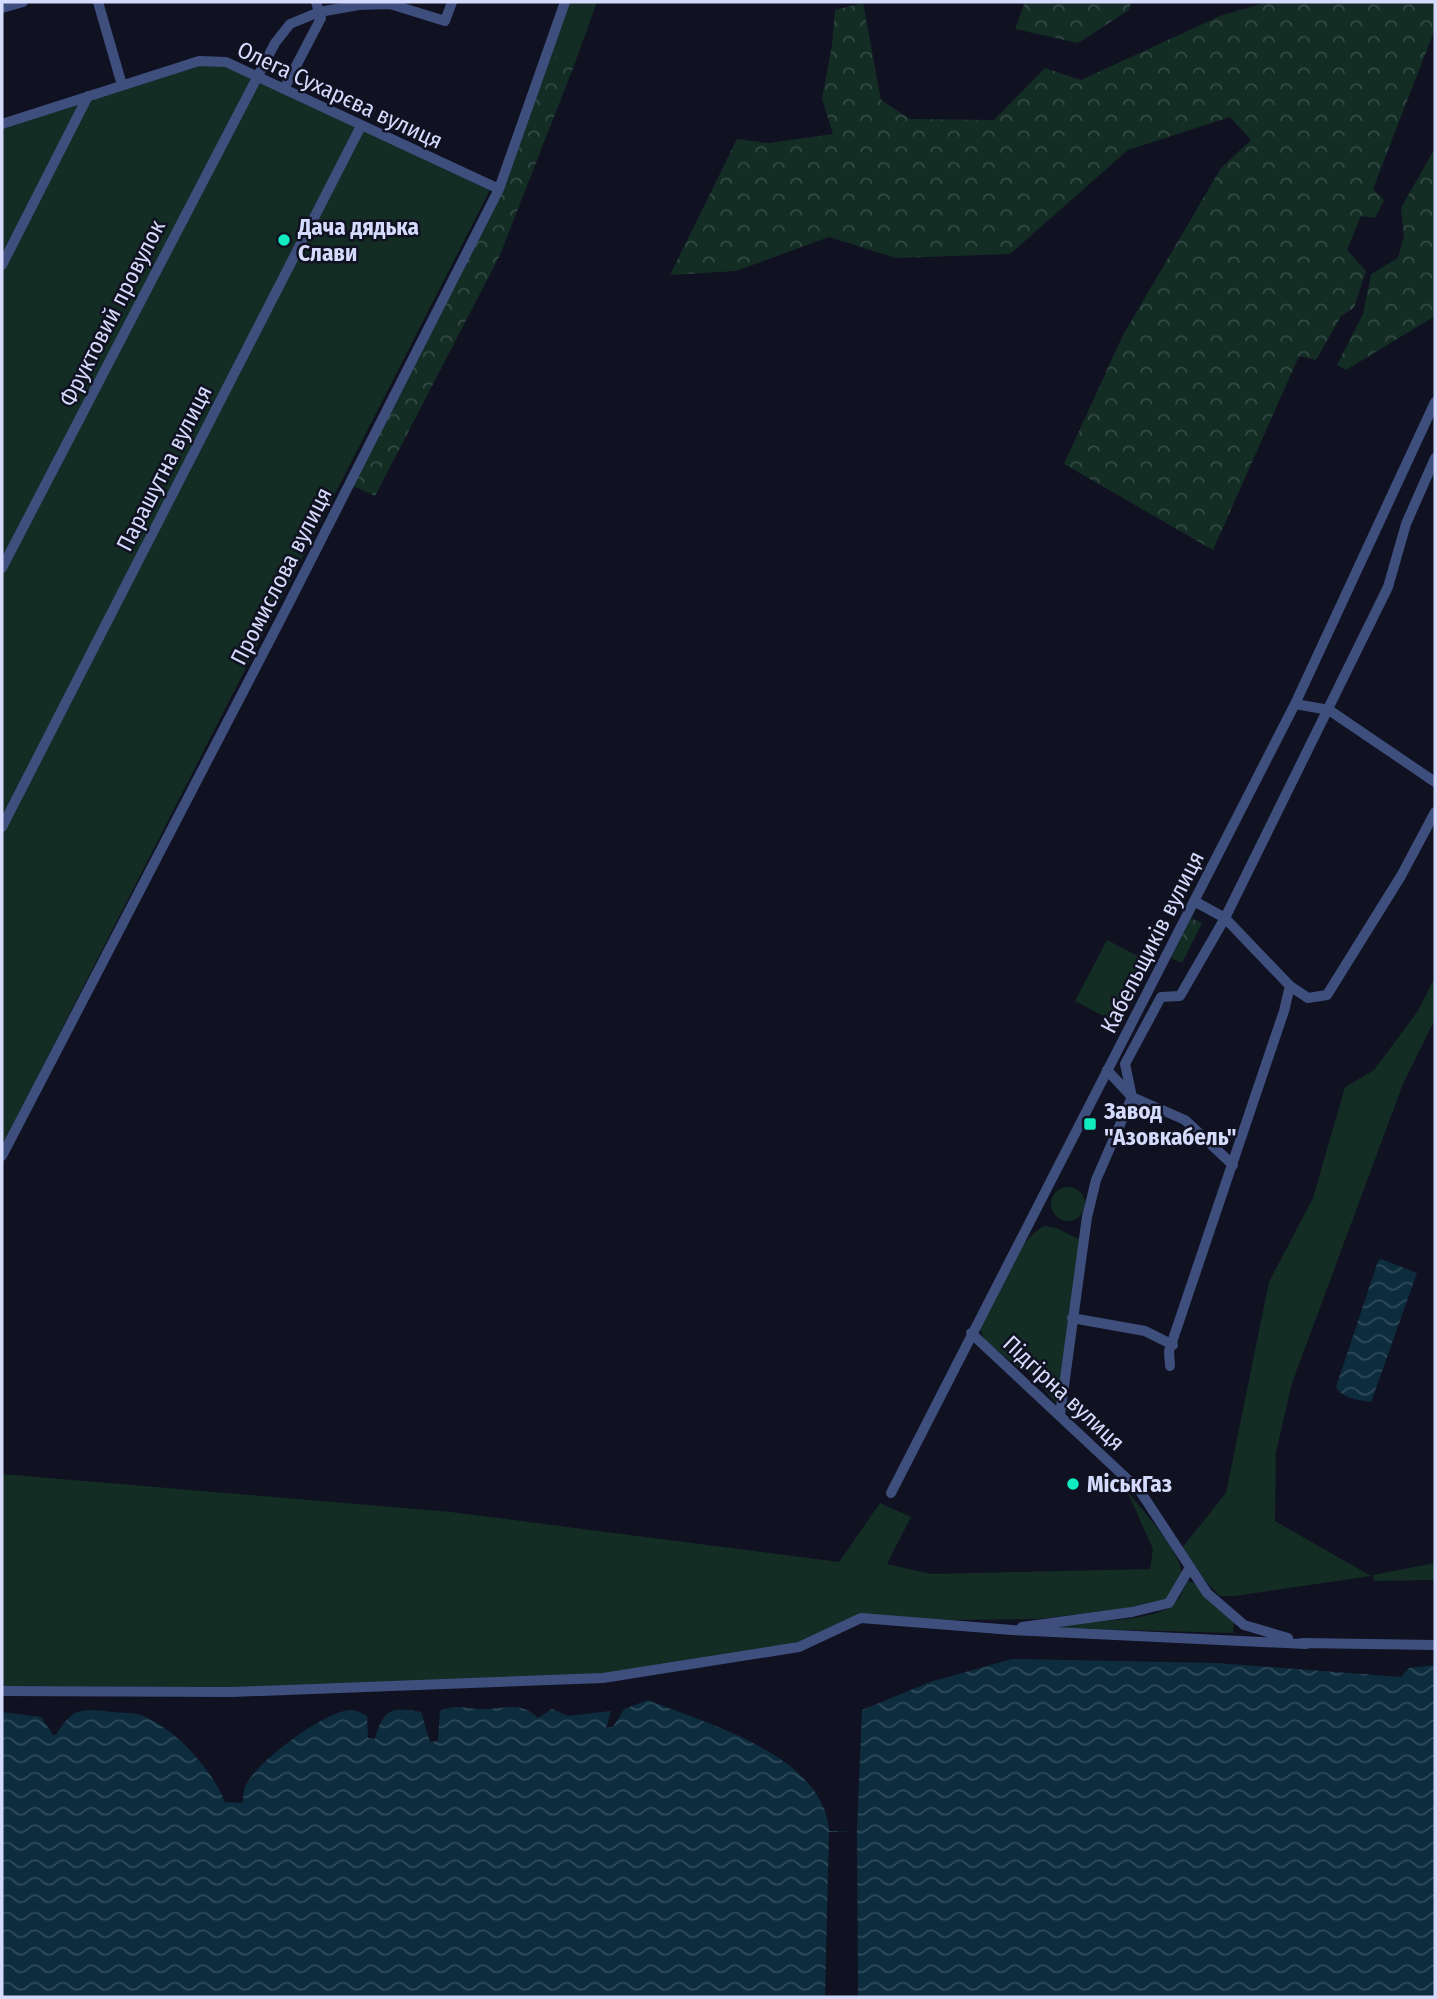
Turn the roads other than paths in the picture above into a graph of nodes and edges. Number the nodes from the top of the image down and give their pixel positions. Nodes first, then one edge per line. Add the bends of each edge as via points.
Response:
1 (23, 2) edge
2 (99, 2) edge
3 (452, 2) edge
4 (565, 2) edge
5 (317, 7) edge
6 (2, 8) edge
7 (256, 75) junction
8 (122, 85) junction
9 (284, 89) junction
10 (88, 96) junction
11 (2, 124) edge
12 (361, 126) junction
13 (499, 189) junction
14 (2, 265) edge
15 (1435, 402) edge
16 (1435, 458) edge
17 (2, 568) edge
18 (1295, 704) junction
19 (1329, 710) junction
20 (1435, 782) edge
21 (1435, 812) edge
22 (2, 827) edge
23 (1194, 901) junction
24 (1225, 918) junction
25 (1290, 986) junction
26 (1107, 1070) junction
27 (1132, 1097) junction
28 (2, 1156) edge
29 (1233, 1165) junction
30 (1072, 1318) junction
31 (971, 1333) junction
32 (1173, 1345) junction
33 (1170, 1366) dead end
34 (1060, 1415) junction
35 (891, 1493) dead end
36 (1189, 1569) junction
37 (1012, 1630) junction
38 (1306, 1644) junction
39 (1435, 1645) edge
40 (2, 1691) edge

1 - 6 street
2 - 8 street
3 - 5 street, Фруктовий провулок via 446,21 390,4
4 - 13 street, Промислова вулиця
5 - 7 street, Фруктовий провулок via 290,24
5 - 9 street via 321,18
7 - 8 street, Олега Сухарєва вулиця via 226,62 199,61
7 - 9 street, Олега Сухарєва вулиця
7 - 17 street, Фруктовий провулок
8 - 10 street, Олега Сухарєва вулиця
9 - 12 street, Олега Сухарєва вулиця
10 - 11 street, Олега Сухарєва вулиця
10 - 14 street
12 - 13 street, Олега Сухарєва вулиця
12 - 22 street, Парашутна вулиця
13 - 28 street, Промислова вулиця
15 - 18 street, Кабельщиків вулиця
16 - 19 street, Кабельщиків вулиця via 1406,524 1388,587
18 - 19 street
18 - 23 street, Кабельщиків вулиця
19 - 20 street
19 - 24 street, Кабельщиків вулиця
21 - 25 street via 1327,995 1308,998
23 - 24 street
23 - 26 street, Кабельщиків вулиця
24 - 25 street
24 - 27 street, Кабельщиків вулиця via 1180,996 1161,997 1125,1064
25 - 29 street
26 - 27 street
26 - 31 street, Кабельщиків вулиця
27 - 29 street via 1185,1120
27 - 30 street via 1096,1180
29 - 32 street
30 - 32 street via 1145,1331
30 - 34 street
31 - 34 street, Підгірна вулиця
31 - 35 street, Кабельщиків вулиця
32 - 33 street
34 - 36 street, Підгірна вулиця via 1140,1491
36 - 37 street via 1169,1603
36 - 38 street, Підгірна вулиця via 1207,1593 1244,1625
37 - 38 street
37 - 40 street via 861,1618 799,1647 603,1678 232,1692
38 - 39 street, Підгірна вулиця

